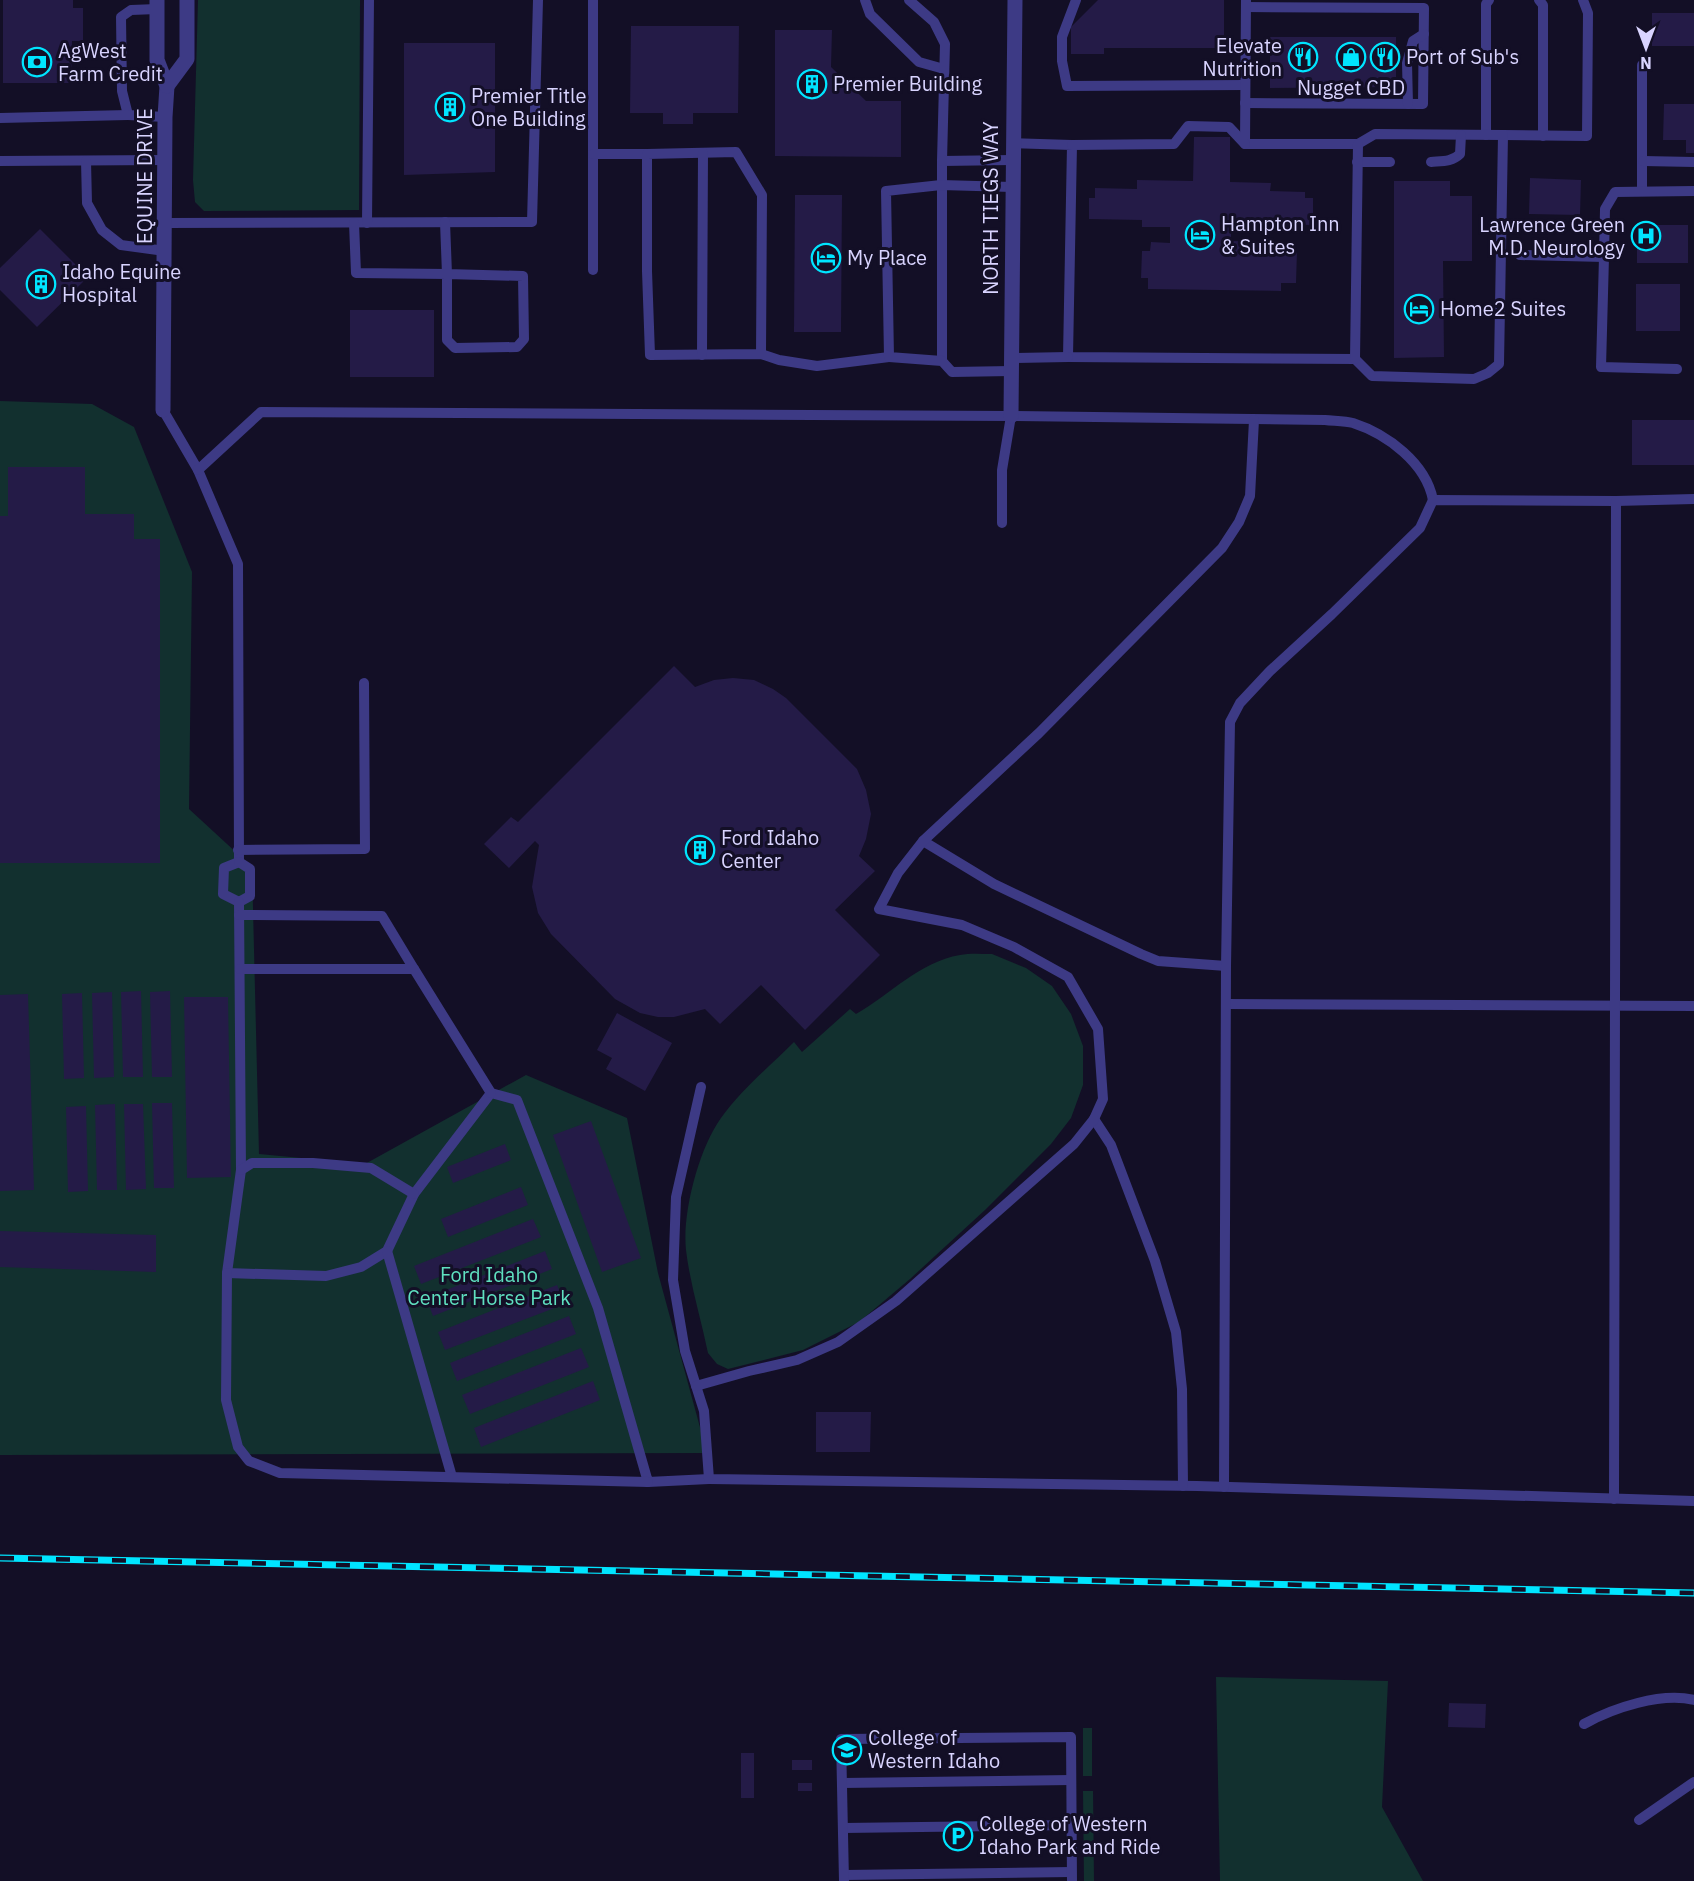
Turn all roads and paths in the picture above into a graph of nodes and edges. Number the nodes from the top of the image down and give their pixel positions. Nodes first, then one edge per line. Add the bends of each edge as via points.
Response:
1 (187, 0) edge
2 (369, 0) edge
3 (538, 0) edge
4 (593, 0) edge
5 (865, 0) edge
6 (909, 0) edge
7 (1014, 0) edge
8 (1077, 0) edge
9 (1489, 0) edge
10 (1539, 0) edge
11 (1583, 0) edge
12 (157, 4) edge
13 (1246, 4) edge
14 (1424, 34) junction
15 (1642, 64) dead end
16 (945, 69) junction
17 (168, 86) junction
18 (1245, 86) junction
19 (1245, 103) junction
20 (1408, 104) junction
21 (128, 115) junction
22 (165, 117) junction
23 (0, 118) edge
24 (1461, 135) junction
25 (1486, 135) junction
26 (1503, 135) junction
27 (1543, 136) junction
28 (1012, 143) junction
29 (1245, 144) junction
30 (1358, 144) junction
31 (1072, 145) junction
32 (703, 153) junction
33 (593, 154) junction
34 (647, 154) junction
35 (165, 160) junction
36 (1012, 160) junction
37 (0, 161) edge
38 (86, 161) junction
39 (942, 161) junction
40 (1642, 161) junction
41 (1357, 162) junction
42 (1390, 162) dead end
43 (1431, 162) dead end
44 (1694, 162) edge
45 (941, 185) junction
46 (1012, 187) junction
47 (1694, 190) edge
48 (1642, 191) junction
49 (446, 222) junction
50 (165, 223) junction
51 (354, 223) junction
52 (367, 223) junction
53 (165, 251) junction
54 (1520, 255) dead end
55 (1604, 257) junction
56 (593, 270) dead end
57 (447, 274) junction
58 (761, 354) junction
59 (702, 355) junction
60 (889, 357) junction
61 (1068, 357) junction
62 (1355, 359) junction
63 (942, 361) junction
64 (1011, 365) junction
65 (1677, 369) dead end
66 (163, 410) joint
67 (1011, 416) junction
68 (1254, 420) junction
69 (198, 470) junction
70 (1694, 499) edge
71 (1433, 500) junction
72 (1616, 501) junction
73 (1002, 523) dead end
74 (364, 683) dead end
75 (923, 841) junction
76 (238, 850) junction
77 (239, 862) junction
78 (239, 902) junction
79 (239, 915) junction
80 (1226, 966) junction
81 (240, 969) junction
82 (414, 969) junction
83 (1227, 1004) junction
84 (1615, 1005) junction
85 (1694, 1006) edge
86 (701, 1087) dead end
87 (491, 1094) junction
88 (1094, 1119) junction
89 (241, 1170) junction
90 (414, 1194) junction
91 (387, 1251) junction
92 (227, 1274) junction
93 (696, 1386) junction
94 (452, 1477) junction
95 (709, 1479) junction
96 (648, 1482) junction
97 (1183, 1486) junction
98 (1224, 1487) junction
99 (1614, 1499) junction
100 (1694, 1501) edge
101 (1694, 1700) edge
102 (1584, 1724) dead end
103 (1071, 1780) junction
104 (1694, 1782) edge
105 (842, 1783) junction
106 (1639, 1820) dead end
107 (1071, 1825) junction
108 (843, 1828) junction
109 (1071, 1876) edge
110 (844, 1878) edge

1 - 17 street, EQUINE DRIVE via 187,59
2 - 52 lane
3 - 49 lane via 532,222
4 - 33 lane
5 - 16 lane via 870,14 919,62
6 - 16 lane via 934,22 945,44
7 - 28 street, NORTH TIEGS WAY
8 - 18 lane via 1062,37 1067,86
9 - 25 lane
10 - 27 lane via 1543,5
11 - 27 lane via 1588,13 1587,136
12 - 17 street, EQUINE DRIVE via 157,60
12 - 21 lane via 131,10 121,17 122,91
13 - 14 lane via 1424,8
13 - 18 lane
14 - 20 lane via 1413,41 1407,63
14 - 20 lane via 1423,104
15 - 40 lane
16 - 39 lane
17 - 22 street, EQUINE DRIVE
18 - 19 lane
19 - 20 lane
19 - 29 lane
21 - 22 lane
21 - 23 lane
22 - 35 street, EQUINE DRIVE
24 - 25 lane
24 - 30 lane via 1375,134
24 - 43 lane via 1460,154 1447,161
25 - 26 lane
26 - 27 lane
26 - 62 lane via 1499,364 1474,379 1372,376
28 - 31 lane
28 - 36 street, NORTH TIEGS WAY
29 - 30 lane
29 - 31 lane via 1229,127 1188,126 1174,144
30 - 41 lane
31 - 61 lane
32 - 34 lane
32 - 58 lane via 736,152 762,195
32 - 59 lane
33 - 34 lane
33 - 56 lane
34 - 59 lane via 650,355
35 - 38 lane
35 - 50 street, EQUINE DRIVE
36 - 39 lane
36 - 46 street, NORTH TIEGS WAY
37 - 38 lane
38 - 53 lane via 87,203 102,230 121,245
39 - 45 lane
40 - 44 lane
40 - 48 lane
41 - 42 lane
41 - 62 lane
45 - 46 lane
45 - 60 lane via 886,191
45 - 63 lane
46 - 64 street, NORTH TIEGS WAY
47 - 48 lane
48 - 55 lane via 1615,192 1605,209
49 - 52 lane
49 - 57 lane
50 - 51 lane
50 - 53 street, EQUINE DRIVE
51 - 52 lane
51 - 57 lane via 356,273
53 - 66 street, EQUINE DRIVE
54 - 55 lane
55 - 65 lane via 1601,367
57 - 57 lane via 449,344 455,348 512,348 521,343 523,276
58 - 59 lane
58 - 60 lane via 817,366
60 - 63 lane
61 - 62 lane
61 - 64 lane
63 - 64 lane via 952,372
64 - 67 street, NORTH TIEGS WAY
66 - 69 lane
67 - 68 lane
67 - 69 lane via 261,412
67 - 73 lane via 1002,470
68 - 71 lane via 1325,420 1351,423 1378,433 1406,454 1430,486
68 - 75 lane via 1250,496 1222,548 1039,734
69 - 76 lane via 238,564
70 - 72 lane
71 - 72 lane
71 - 80 lane via 1420,528 1239,703 1230,722
72 - 84 lane
74 - 76 lane via 365,849
75 - 80 lane via 994,884 1141,954 1158,961
75 - 88 lane via 898,873 879,909 962,925 1014,947 1068,977 1098,1029 1103,1099
76 - 77 lane
77 - 78 lane via 250,869 250,896
77 - 78 lane via 224,868 224,894
78 - 79 lane
79 - 81 lane
79 - 82 lane via 382,916
80 - 83 lane
81 - 82 lane
81 - 89 lane
82 - 87 lane
83 - 84 lane
83 - 98 lane
84 - 85 lane
84 - 99 lane
86 - 93 lane via 676,1197 673,1280 685,1351
87 - 90 lane
87 - 96 lane via 517,1100 598,1308
88 - 93 lane via 1074,1144 905,1293 838,1342 797,1360
88 - 97 lane via 1111,1145 1155,1261 1176,1332 1182,1389
89 - 90 lane via 252,1163 371,1168
89 - 92 lane
90 - 91 lane
91 - 92 lane via 361,1267 326,1276
91 - 94 lane
92 - 94 lane via 226,1400 238,1447 249,1461 280,1473
93 - 95 lane via 704,1411
94 - 96 lane
95 - 96 lane
95 - 97 lane
97 - 98 lane
98 - 99 lane
99 - 100 lane
101 - 102 lane via 1649,1700
103 - 105 lane
103 - 105 lane via 1071,1737 841,1739
103 - 107 lane
104 - 106 lane
105 - 108 lane
107 - 108 lane
107 - 109 lane
108 - 110 lane
109 - 110 lane

